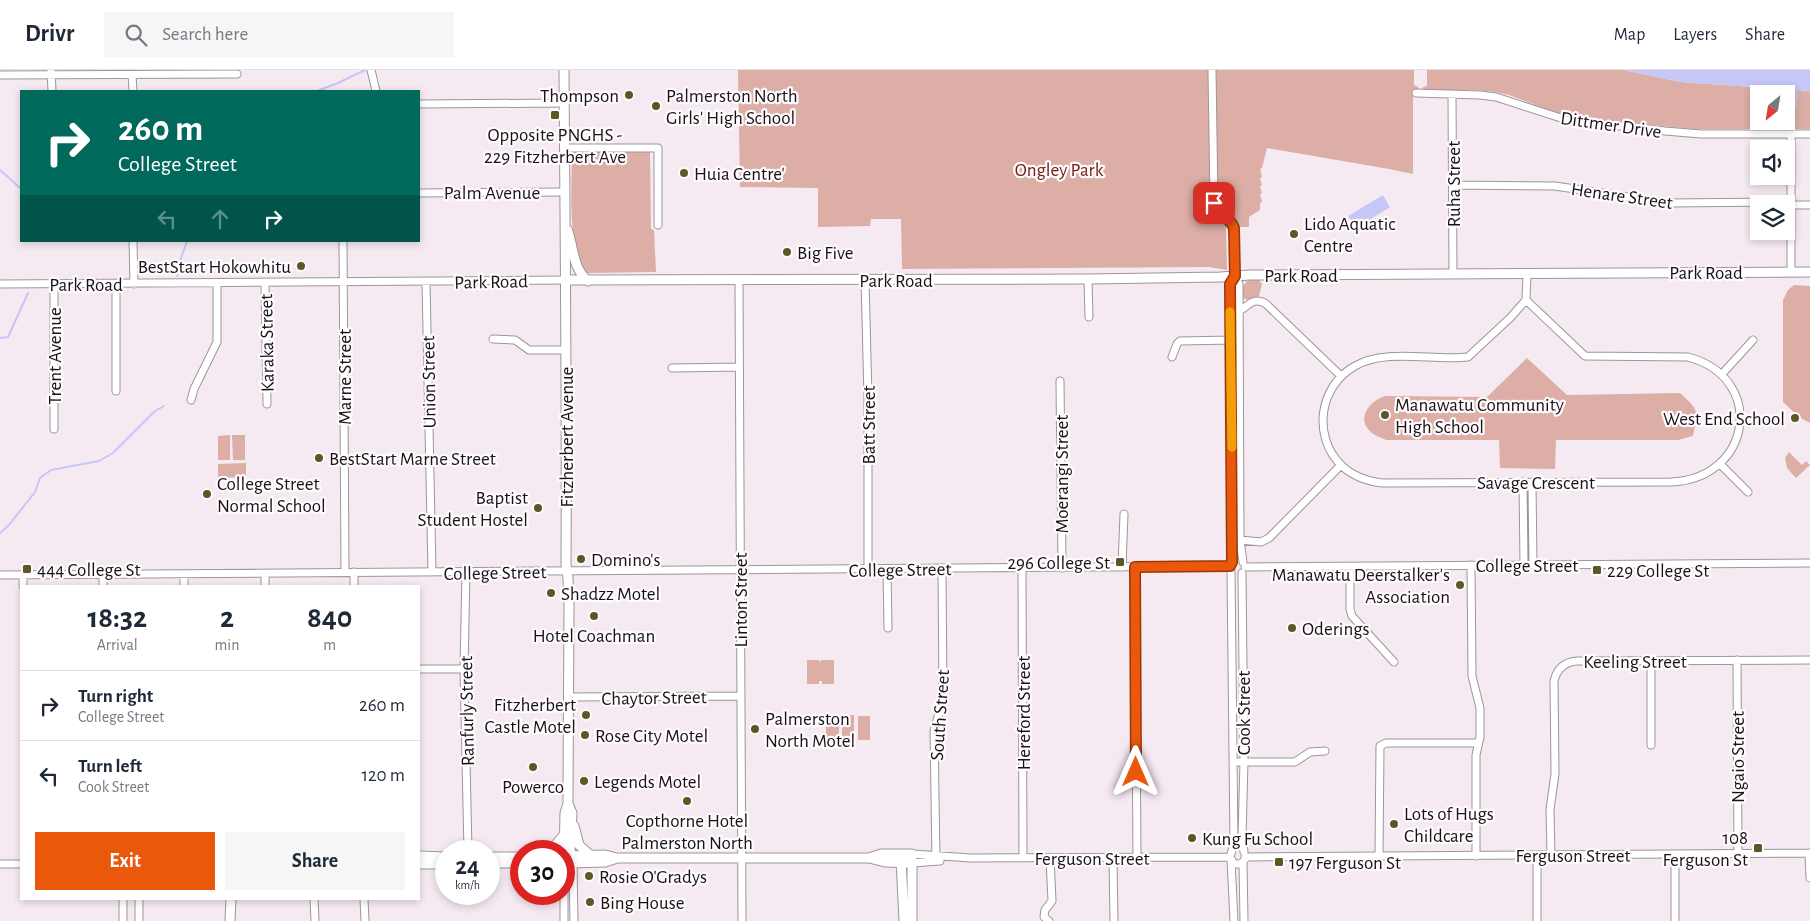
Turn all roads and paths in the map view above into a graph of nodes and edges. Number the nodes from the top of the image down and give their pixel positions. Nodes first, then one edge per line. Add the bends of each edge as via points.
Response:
1 (371, 70) edge
2 (564, 70) edge
3 (1212, 70) edge
4 (52, 72) edge
5 (237, 74) dead end
6 (0, 75) edge
7 (132, 75) junction
8 (52, 90) edge
9 (133, 90) edge
10 (376, 90) edge
11 (1416, 94) dead end
12 (1452, 94) junction
13 (564, 103) junction
14 (420, 104) edge
15 (1790, 134) junction
16 (1810, 134) edge
17 (564, 148) junction
18 (1453, 185) junction
19 (564, 192) junction
20 (420, 193) edge
21 (1791, 195) edge
22 (1750, 202) edge
23 (1795, 204) edge
24 (1810, 205) edge
25 (564, 224) junction
26 (658, 224) dead end
27 (1791, 240) edge
28 (134, 242) edge
29 (343, 242) edge
30 (1791, 272) junction
31 (1810, 272) edge
32 (1453, 274) junction
33 (1527, 274) junction
34 (1235, 276) junction
35 (1088, 279) junction
36 (566, 280) junction
37 (588, 280) junction
38 (738, 280) junction
39 (865, 280) junction
40 (343, 282) junction
41 (426, 282) junction
42 (217, 283) junction
43 (265, 283) junction
44 (0, 284) edge
45 (54, 284) junction
46 (116, 284) junction
47 (134, 284) junction
48 (1526, 300) junction
49 (1234, 312) junction
50 (1089, 317) dead end
51 (493, 339) dead end
52 (1232, 340) junction
53 (1753, 340) dead end
54 (566, 350) junction
55 (1172, 357) dead end
56 (738, 367) junction
57 (672, 368) dead end
58 (1722, 374) junction
59 (1341, 376) junction
60 (1060, 381) dead end
61 (116, 390) dead end
62 (191, 400) dead end
63 (267, 404) dead end
64 (1236, 421) junction
65 (54, 429) dead end
66 (1720, 464) junction
67 (1341, 465) junction
68 (1523, 482) junction
69 (1532, 482) junction
70 (1748, 492) dead end
71 (1124, 514) dead end
72 (1237, 535) junction
73 (1810, 563) edge
74 (1471, 565) junction
75 (1524, 565) junction
76 (1533, 565) junction
77 (1231, 566) junction
78 (1350, 566) junction
79 (1122, 567) junction
80 (1135, 567) junction
81 (1243, 567) junction
82 (942, 568) junction
83 (1022, 568) junction
84 (1062, 568) junction
85 (887, 569) junction
86 (740, 570) junction
87 (868, 570) junction
88 (466, 571) junction
89 (567, 571) junction
90 (345, 572) junction
91 (354, 572) junction
92 (432, 572) junction
93 (184, 574) junction
94 (265, 574) junction
95 (0, 575) edge
96 (103, 575) junction
97 (23, 576) junction
98 (23, 585) edge
99 (103, 585) edge
100 (184, 585) edge
101 (265, 585) edge
102 (354, 585) edge
103 (888, 628) dead end
104 (1736, 660) junction
105 (1810, 660) edge
106 (1651, 661) junction
107 (1394, 662) dead end
108 (420, 669) edge
109 (464, 669) junction
110 (741, 696) junction
111 (568, 697) junction
112 (1478, 743) junction
113 (1651, 745) dead end
114 (1325, 751) dead end
115 (1232, 762) junction
116 (1244, 762) junction
117 (568, 804) junction
118 (572, 822) junction
119 (564, 835) junction
120 (468, 840) edge
121 (561, 840) edge
122 (565, 840) edge
123 (570, 840) edge
124 (1809, 853) edge
125 (901, 854) junction
126 (912, 854) junction
127 (1675, 854) junction
128 (1738, 854) junction
129 (590, 855) junction
130 (1537, 855) junction
131 (1550, 855) junction
132 (420, 856) edge
133 (435, 856) edge
134 (1231, 856) junction
135 (1380, 856) junction
136 (1476, 856) junction
137 (1244, 857) junction
138 (575, 858) edge
139 (617, 858) junction
140 (742, 858) junction
141 (869, 858) junction
142 (936, 858) junction
143 (1023, 858) junction
144 (1050, 858) junction
145 (1113, 858) junction
146 (1137, 858) junction
147 (575, 860) edge
148 (901, 863) junction
149 (912, 863) junction
150 (0, 864) edge
151 (20, 864) edge
152 (420, 864) edge
153 (435, 864) edge
154 (1810, 878) edge
155 (123, 900) edge
156 (139, 900) edge
157 (230, 900) edge
158 (314, 900) edge
159 (364, 900) edge
160 (565, 905) edge
161 (572, 905) edge
162 (123, 921) edge
163 (139, 921) edge
164 (230, 921) edge
165 (315, 921) edge
166 (365, 921) edge
167 (564, 921) edge
168 (574, 921) edge
169 (742, 921) edge
170 (904, 921) edge
171 (912, 921) edge
172 (1049, 921) edge
173 (1114, 921) edge
174 (1234, 921) edge
175 (1244, 921) edge
176 (1537, 921) edge
177 (1675, 921) edge

1 - 10 street
2 - 13 main road, Fitzherbert Avenue
3 - 34 street, Cook Street via 1214,203 1234,228
4 - 6 street
4 - 7 street
4 - 8 street
5 - 7 street
7 - 9 street
11 - 12 street, Dittmer Drive
12 - 15 street, Dittmer Drive via 1496,97 1580,122 1700,134
12 - 18 street, Ruha Street
13 - 14 street
13 - 17 main road, Fitzherbert Avenue
15 - 16 street, Dittmer Drive
15 - 21 street
17 - 19 main road, Fitzherbert Avenue
17 - 26 street via 658,148
18 - 22 street, Henare Street via 1555,186 1668,203
18 - 32 street, Ruha Street
19 - 20 street, Palm Avenue
19 - 25 main road, Fitzherbert Avenue
23 - 24 street, Henare Street
25 - 36 main road, Fitzherbert Avenue
25 - 37 main road via 572,241 576,266
27 - 30 street
28 - 47 street
29 - 40 street, Marne Street
30 - 31 main road, Park Road
30 - 33 main road, Park Road
32 - 33 main road, Park Road
32 - 34 main road, Park Road
33 - 48 street
34 - 35 main road, Park Road
34 - 49 street, Cook Street via 1238,284
35 - 39 main road, Park Road
35 - 50 street
36 - 37 main road, Park Road
36 - 41 street, Park Road
36 - 54 main road, Fitzherbert Avenue
37 - 38 main road, Park Road
38 - 39 main road, Park Road
38 - 56 street, Linton Street
39 - 87 street, Batt Street
40 - 41 street, Park Road
40 - 43 street, Park Road
40 - 90 street, Marne Street
41 - 92 street, Union Street
42 - 43 street, Park Road
42 - 47 street, Park Road
42 - 62 street via 217,342
43 - 63 street, Karaka Street
44 - 45 street, Park Road
45 - 46 street, Park Road
45 - 65 street, Trent Avenue
46 - 47 street, Park Road
46 - 61 street
48 - 58 street, Savage Crescent via 1585,356 1688,357 1704,362
48 - 59 street, Savage Crescent via 1468,357 1379,358 1354,366
49 - 52 street, Cook Street
49 - 59 street via 1251,302 1265,303
49 - 64 street, Cook Street
51 - 54 street via 515,340 529,350
52 - 55 street via 1180,341
52 - 64 street, Cook Street
53 - 58 street
54 - 89 main road, Fitzherbert Avenue
56 - 57 street
56 - 86 street, Linton Street
58 - 66 street, Savage Crescent via 1736,395 1740,424 1734,444
59 - 67 street, Savage Crescent via 1327,398 1322,425 1328,446
60 - 84 street, Moerangi Street
64 - 72 street, Cook Street
66 - 69 street, Savage Crescent via 1703,476 1681,481
66 - 70 street
67 - 68 street, Savage Crescent via 1360,478 1382,483
67 - 72 street via 1269,538 1261,542
68 - 69 street, Savage Crescent
68 - 75 street
69 - 76 street
71 - 79 street
72 - 77 street, Cook Street
72 - 81 street, Cook Street
73 - 76 street, College Street
74 - 75 street, College Street
74 - 78 street, College Street
74 - 112 street via 1472,676 1480,708
75 - 76 street, College Street
77 - 80 street, College Street
77 - 81 street via 1238,560
77 - 81 street via 1236,575
77 - 115 street, Cook Street
78 - 81 street, College Street
78 - 107 street via 1352,616
79 - 80 street, College Street
79 - 84 street, College Street
80 - 146 street
81 - 116 street, Cook Street
82 - 83 street, College Street
82 - 85 street, College Street
82 - 142 street, South Street via 943,699 934,731
83 - 84 street, College Street
83 - 143 street, Hereford Street
85 - 87 street, College Street
85 - 103 street
86 - 87 street, College Street
86 - 89 street, College Street
86 - 110 street, Linton Street
88 - 89 street, College Street
88 - 92 street, College Street
88 - 109 street, Ranfurly Street
89 - 111 main road, Fitzherbert Avenue
90 - 91 street, College Street
90 - 94 street, College Street
91 - 92 street, College Street
91 - 102 street
93 - 94 street, College Street
93 - 96 street, College Street
93 - 100 street
94 - 101 street
95 - 97 street, College Street
96 - 97 street, College Street
96 - 99 street
97 - 98 street
104 - 105 street, Keeling Street
104 - 106 street, Keeling Street
104 - 128 street, Ngaio Street
106 - 113 street
106 - 131 street, Keeling Street via 1571,661 1558,671 1554,681 1555,774 1550,809
108 - 109 street
109 - 120 street, Ranfurly Street
110 - 111 street, Chaytor Street
110 - 140 street, Linton Street
111 - 117 main road, Fitzherbert Avenue
112 - 135 street via 1381,745
112 - 136 street
114 - 116 street via 1310,752 1295,762
115 - 116 street
115 - 134 street, Cook Street
116 - 137 street, Cook Street
117 - 118 main road, Fitzherbert Avenue
117 - 119 main road, Fitzherbert Avenue
118 - 123 main road, Fitzherbert Avenue
118 - 129 main road via 579,845
119 - 121 main road
119 - 122 main road, Fitzherbert Avenue
124 - 128 street, Ferguson Street
124 - 154 street
125 - 126 main road, Ferguson Street
125 - 141 main road, Ferguson Street
125 - 148 main road
126 - 142 street, Ferguson Street
126 - 149 main road
127 - 128 street, Ferguson Street
127 - 131 street, Ferguson Street
127 - 177 street
129 - 138 main road, Ferguson Street
129 - 139 main road, Ferguson Street
130 - 131 street, Ferguson Street
130 - 136 street, Ferguson Street
130 - 176 street
132 - 133 main road
134 - 137 street via 1238,849
134 - 137 street via 1236,864
134 - 146 street, Ferguson Street
134 - 174 street, Cook Street
135 - 136 street, Ferguson Street
135 - 137 street, Ferguson Street
137 - 175 street, Cook Street
139 - 140 main road, Ferguson Street
139 - 147 main road, Ferguson Street via 605,862
140 - 141 main road, Ferguson Street
140 - 169 street, Linton Street
141 - 148 main road, Ferguson Street
142 - 143 street, Ferguson Street
142 - 149 street, Ferguson Street
143 - 144 street, Ferguson Street
144 - 145 street, Ferguson Street
144 - 172 street via 1052,901 1044,917
145 - 146 street, Ferguson Street
145 - 173 street
148 - 149 main road, Ferguson Street
148 - 170 main road
149 - 171 main road
150 - 151 street
152 - 153 main road
155 - 162 street
156 - 163 street
157 - 164 main road
158 - 165 street
159 - 166 street
160 - 167 street, Fitzherbert Avenue
161 - 168 street, Fitzherbert Avenue

